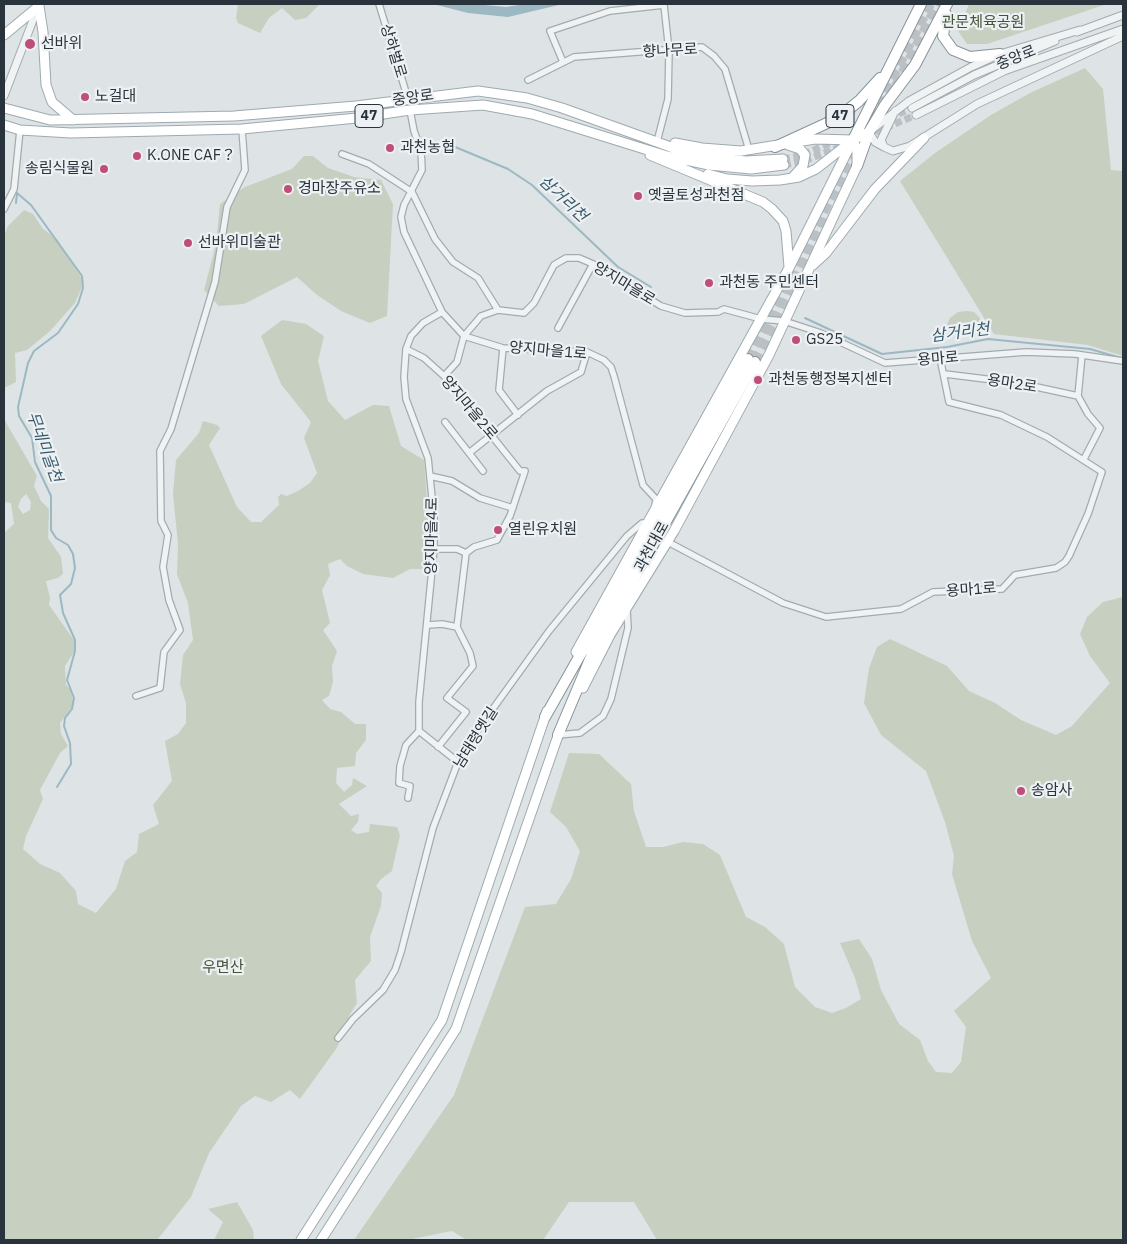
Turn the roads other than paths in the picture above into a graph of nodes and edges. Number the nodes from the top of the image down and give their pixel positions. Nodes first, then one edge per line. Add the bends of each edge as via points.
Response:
1 (379, 4) edge
2 (921, 4) edge
3 (947, 4) edge
4 (39, 5) edge
5 (1123, 15) edge
6 (1123, 28) edge
7 (1080, 30) junction
8 (4, 35) edge
9 (1123, 36) edge
10 (669, 51) junction
11 (1000, 54) junction
12 (563, 62) junction
13 (889, 65) junction
14 (528, 80) dead end
15 (4, 96) edge
16 (408, 99) junction
17 (4, 108) edge
18 (912, 108) tunnel mouth
19 (410, 110) junction
20 (895, 112) junction
21 (916, 115) tunnel mouth
22 (73, 120) junction
23 (4, 125) edge
24 (242, 129) junction
25 (20, 130) junction
26 (869, 132) junction
27 (642, 136) junction
28 (658, 138) junction
29 (924, 138) junction
30 (853, 140) junction
31 (632, 146) junction
32 (779, 146) junction
33 (884, 147) junction
34 (749, 150) junction
35 (342, 154) dead end
36 (857, 166) junction
37 (691, 171) junction
38 (791, 178) junction
39 (412, 192) junction
40 (4, 209) edge
41 (593, 264) junction
42 (789, 268) junction
43 (808, 270) junction
44 (498, 310) junction
45 (442, 312) junction
46 (761, 319) junction
47 (784, 321) junction
48 (558, 328) dead end
49 (464, 336) junction
50 (503, 348) junction
51 (406, 349) junction
52 (587, 352) junction
53 (1082, 355) junction
54 (940, 358) junction
55 (1123, 361) edge
56 (945, 374) junction
57 (444, 376) junction
58 (1078, 396) junction
59 (518, 415) junction
60 (445, 422) dead end
61 (492, 436) junction
62 (469, 453) junction
63 (1084, 459) junction
64 (482, 471) dead end
65 (430, 476) junction
66 (513, 508) junction
67 (655, 508) junction
68 (646, 523) junction
69 (668, 542) junction
70 (434, 549) junction
71 (466, 553) junction
72 (626, 610) junction
73 (428, 625) junction
74 (457, 627) junction
75 (136, 696) dead end
76 (545, 717) junction
77 (419, 730) junction
78 (558, 735) junction
79 (438, 747) junction
80 (458, 762) junction
81 (408, 798) dead end
82 (338, 1038) dead end
83 (301, 1240) edge
84 (322, 1240) edge

1 - 16 street, 상하벌로
2 - 13 highway, 47
3 - 11 highway via 942,31 952,50 970,57
3 - 26 highway via 915,65 884,105
4 - 8 main road
4 - 15 street
4 - 22 main road via 46,85 52,102
5 - 7 street, 중앙로
6 - 21 street, 중앙로 via 1004,71
7 - 11 street
7 - 18 street, 중앙로 via 974,75
9 - 29 street via 977,104
10 - 12 street, 향나무로 via 574,57
10 - 12 street via 664,5 610,12 550,31
10 - 28 street via 668,99
10 - 34 street, 향나무로 via 702,47 725,69
11 - 20 street via 971,67
12 - 14 street, 향나무로
13 - 30 highway
13 - 32 highway, 47 via 870,90 846,112 820,128
16 - 22 main road, 중앙로 via 234,116
16 - 27 main road, 중앙로 via 469,91 502,93 553,106
17 - 22 main road, 중앙로 via 50,120
19 - 24 main road, 중앙로 / 47
19 - 31 main road, 중앙로 / 47 via 464,104 504,108
19 - 39 street via 421,150 422,170
20 - 26 street
20 - 33 street via 882,138
23 - 25 main road, 중앙로 / 47
24 - 25 main road, 중앙로 / 47 via 71,133
24 - 75 street via 246,170 227,207 216,282 172,429 160,451 161,521 168,535 163,567 169,600 180,630 164,652 160,688
25 - 40 street via 14,189
26 - 30 main road
26 - 33 street via 875,142
26 - 36 highway
27 - 28 main road, 47
27 - 31 main road, 중앙로 via 701,156 783,162 751,168 709,165
28 - 34 main road, 47 via 702,148
29 - 33 street via 895,151
29 - 43 main road via 874,189 826,253
30 - 32 main road via 820,139
30 - 36 main road
30 - 38 main road via 816,168
30 - 42 main road
31 - 37 main road
32 - 34 main road, 47
32 - 38 main road via 796,146 805,155 803,166
35 - 39 street via 369,164
36 - 43 main road
37 - 38 main road via 741,180
37 - 42 main road via 763,202 772,209 786,231
39 - 44 street via 435,239 453,262 478,278
39 - 45 street via 401,217 404,232
41 - 44 street, 양지마을로 via 579,258 566,258 554,266 534,303 524,313
41 - 46 street, 양지마을로 via 661,306 686,313 724,309
41 - 48 street
42 - 46 main road
43 - 47 main road
44 - 49 street via 481,316
45 - 49 street
45 - 51 street, 양지마을4로 via 423,323 411,336
46 - 47 street, 용마로
46 - 67 main road
47 - 54 street, 용마로 via 821,333 885,363
47 - 69 main road
49 - 50 street, 양지마을1로
49 - 57 street via 457,362
50 - 52 street, 양지마을1로
50 - 59 street via 499,390
51 - 57 street, 양지마을2로 via 424,358
51 - 65 street, 양지마을4로 via 406,399 421,435
52 - 59 street via 581,372 547,392
52 - 67 street, 양지마을1로 via 611,367 643,485 656,499
53 - 54 street, 용마로 via 1026,352
53 - 55 street, 용마로
53 - 58 street
54 - 56 street, 용마1로
56 - 58 street, 용마2로 via 1018,383
56 - 63 street, 용마1로 via 949,402 1001,415
57 - 61 street, 양지마을2로
58 - 63 street via 1100,428
59 - 61 street
60 - 62 street
61 - 62 street
61 - 66 street, 양지마을2로 via 520,471 525,471
62 - 64 street
63 - 69 street, 용마1로 via 1102,472 1088,514 1065,562 1056,568 1015,576 1002,589 933,592 901,609 826,618 783,603
65 - 66 street via 452,481 480,498
65 - 70 street, 양지마을4로
66 - 71 street via 497,540
67 - 68 main road
68 - 76 main road via 552,698
68 - 80 street, 남태령옛길 via 627,536 549,631
69 - 72 main road
70 - 71 street
70 - 73 street, 양지마을4로
71 - 74 street
72 - 78 main road
72 - 78 street via 628,628 603,716 580,733
73 - 74 street
73 - 77 street, 양지마을4로
74 - 79 street via 473,666 447,698 466,712
76 - 78 highway, 과천대로 via 751,361 593,652
76 - 83 main road via 442,1020
77 - 79 street
77 - 81 street via 406,745 400,766 399,784 410,786
78 - 84 main road via 456,1029
79 - 80 street
80 - 82 street, 남태령옛길 via 433,828 394,970 382,990

